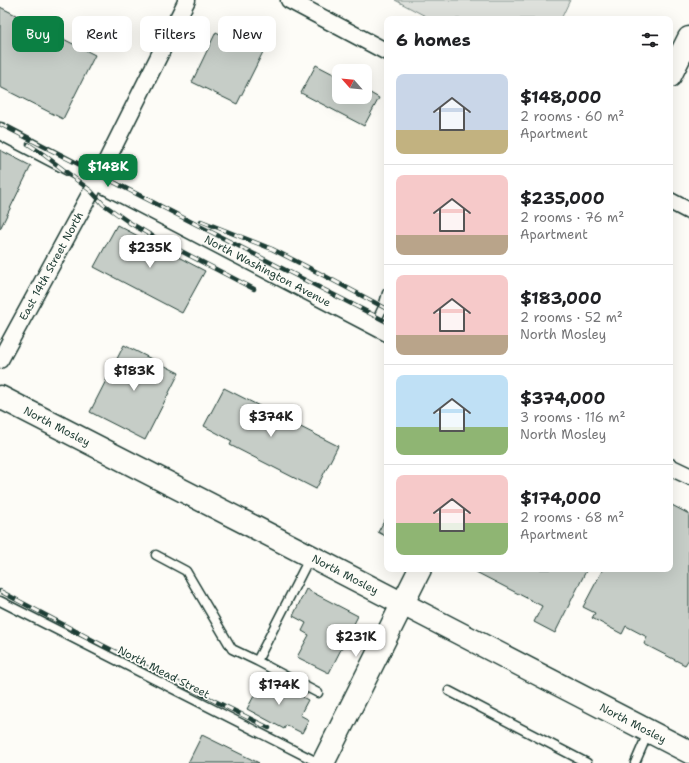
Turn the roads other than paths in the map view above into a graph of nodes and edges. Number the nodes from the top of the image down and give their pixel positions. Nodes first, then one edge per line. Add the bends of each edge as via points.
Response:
1 (187, 0) edge
2 (289, 0) edge
3 (689, 38) edge
4 (384, 50) edge
5 (673, 70) edge
6 (0, 131) edge
7 (96, 181) junction
8 (673, 203) edge
9 (689, 211) edge
10 (384, 304) edge
11 (380, 329) edge
12 (0, 360) edge
13 (0, 397) edge
14 (673, 468) edge
15 (689, 476) edge
16 (156, 555) dead end
17 (311, 556) junction
18 (418, 572) edge
19 (0, 601) edge
20 (402, 604) junction
21 (257, 661) junction
22 (449, 691) dead end
23 (318, 694) dead end
24 (649, 732) junction
25 (689, 752) edge
26 (319, 763) edge
27 (323, 763) edge
28 (587, 763) edge
29 (635, 763) edge

1 - 7 street, East 14th Street North
2 - 4 street
3 - 5 street
6 - 7 street, North Washington Avenue
7 - 11 street, North Washington Avenue
7 - 12 street, East 14th Street North
8 - 9 street
10 - 11 lane
13 - 17 street, North Mosley
14 - 15 street
16 - 21 lane via 186,571 232,649
17 - 20 street, North Mosley
17 - 21 lane
18 - 20 street
19 - 26 lane, North Mead Street
20 - 24 street, North Mosley
20 - 27 street
21 - 23 lane
22 - 28 lane
24 - 25 street, North Mosley
24 - 29 lane

